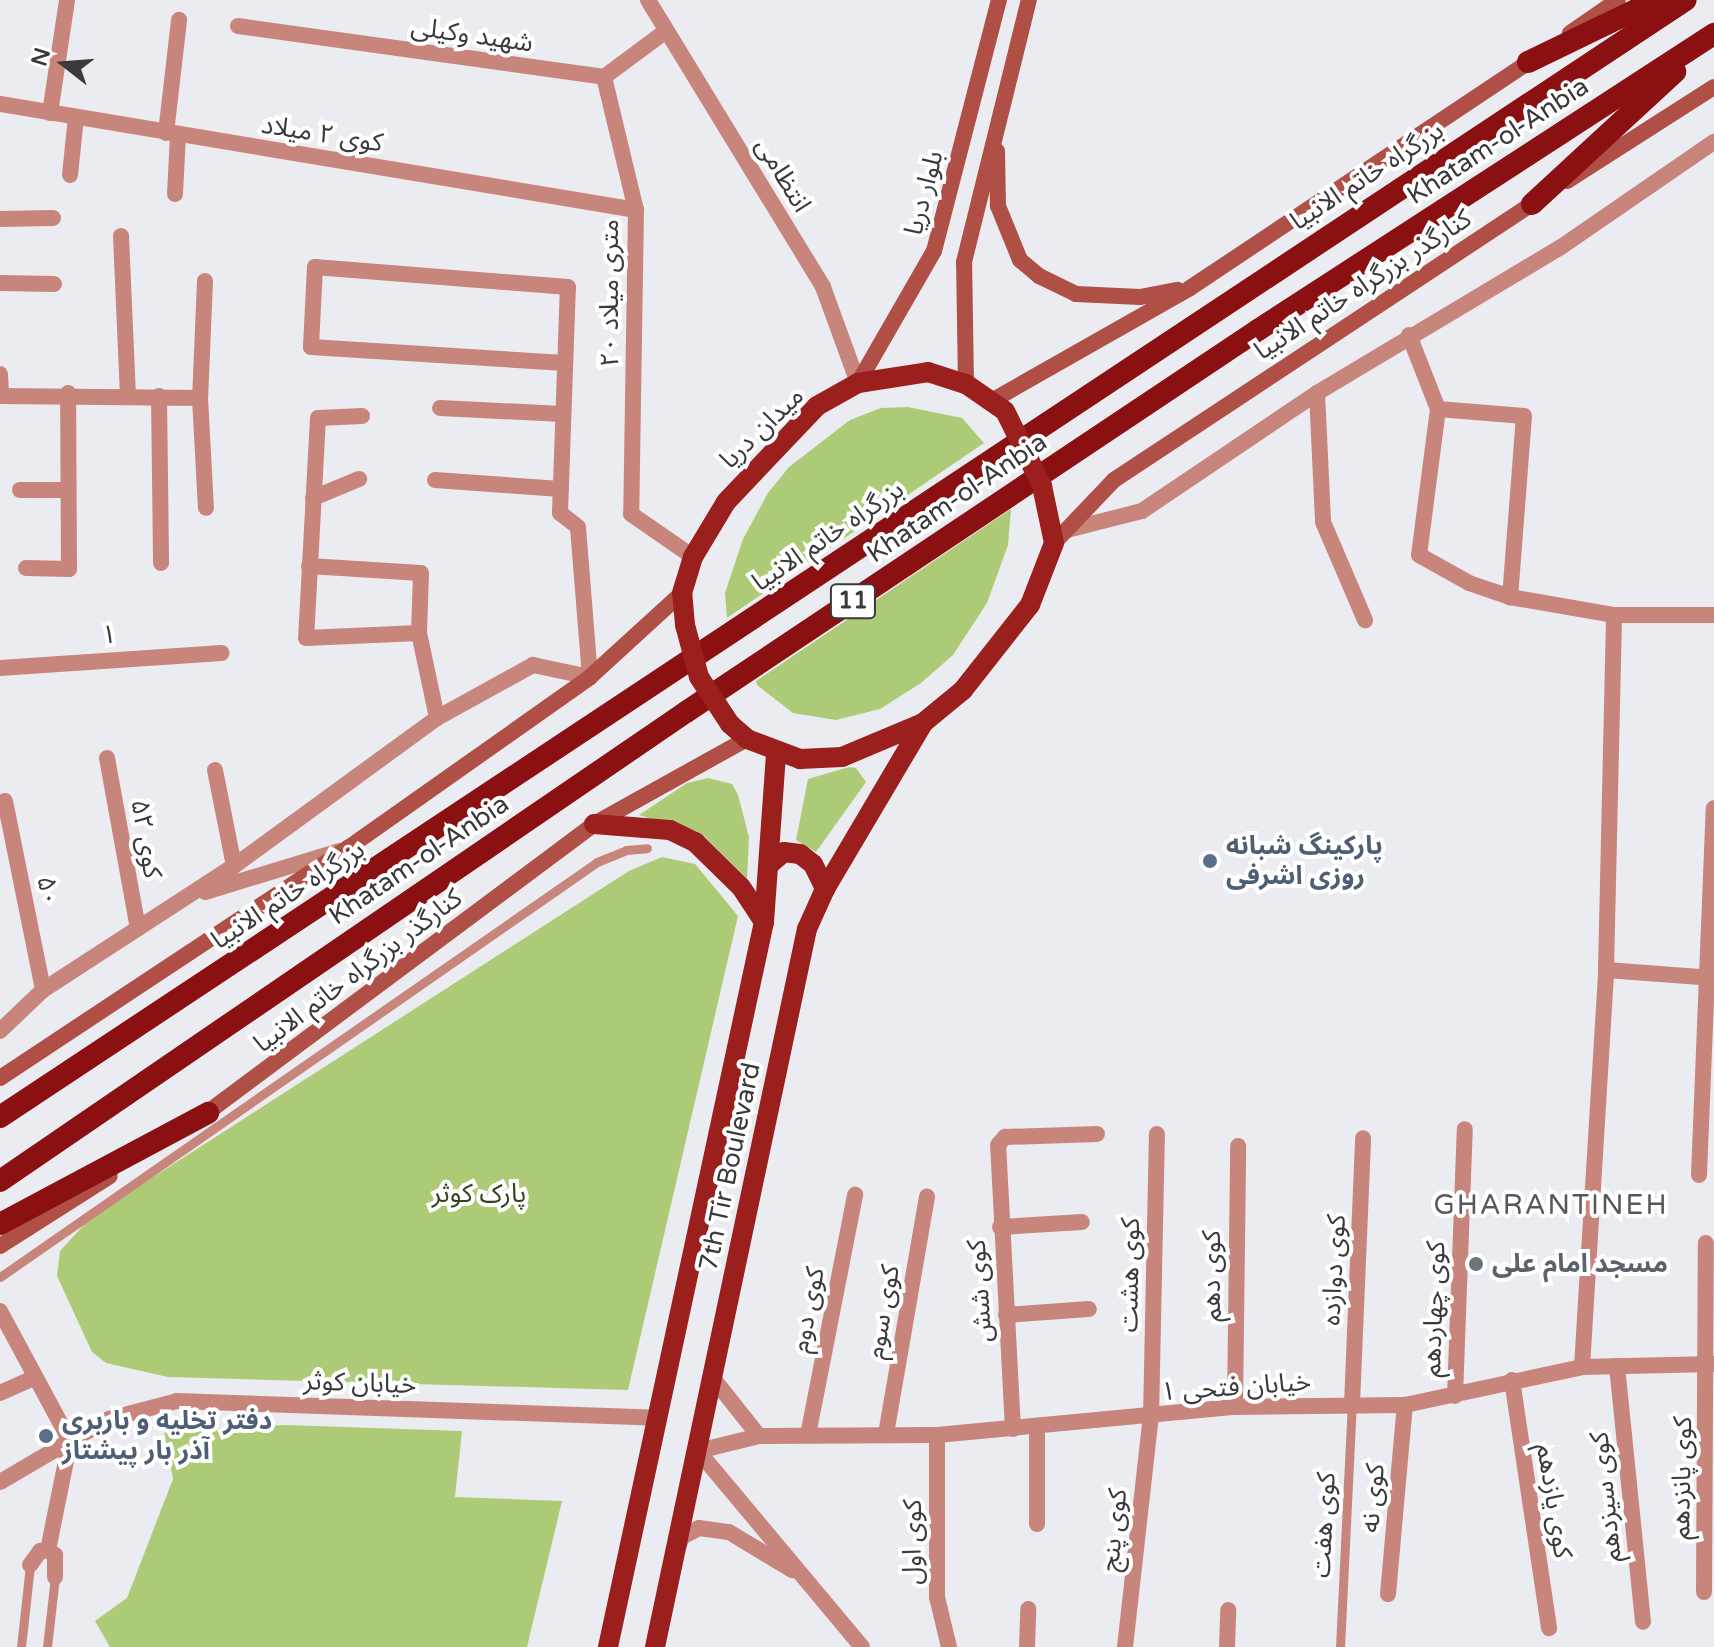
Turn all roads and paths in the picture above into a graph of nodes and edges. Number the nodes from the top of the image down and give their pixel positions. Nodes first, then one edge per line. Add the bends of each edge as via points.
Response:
1 (67, 0) edge
2 (648, 0) edge
3 (999, 0) edge
4 (1029, 0) edge
5 (1618, 0) edge
6 (1656, 0) edge
7 (1686, 0) edge
8 (179, 20) dead end
9 (238, 26) dead end
10 (666, 31) junction
11 (1714, 36) edge
12 (1528, 62) junction
13 (604, 77) junction
14 (1714, 87) edge
15 (0, 104) edge
16 (50, 113) junction
17 (76, 117) junction
18 (996, 126) junction
19 (172, 134) junction
20 (1714, 142) edge
21 (70, 175) dead end
22 (175, 194) dead end
23 (1532, 204) junction
24 (636, 210) junction
25 (53, 218) dead end
26 (0, 219) edge
27 (121, 236) dead end
28 (205, 281) dead end
29 (0, 283) edge
30 (54, 284) dead end
31 (1190, 288) junction
32 (1409, 335) junction
33 (564, 363) junction
34 (0, 374) edge
35 (858, 383) junction
36 (966, 384) junction
37 (68, 393) junction
38 (1317, 393) junction
39 (128, 394) junction
40 (1, 396) edge
41 (159, 396) junction
42 (200, 398) junction
43 (1000, 405) junction
44 (440, 408) dead end
45 (1438, 409) junction
46 (562, 414) junction
47 (362, 416) dead end
48 (359, 479) dead end
49 (435, 480) dead end
50 (561, 489) junction
51 (20, 490) dead end
52 (67, 490) junction
53 (313, 498) junction
54 (206, 508) dead end
55 (1061, 536) junction
56 (693, 557) junction
57 (161, 563) dead end
58 (309, 566) junction
59 (26, 568) dead end
60 (682, 593) junction
61 (1510, 597) junction
62 (1614, 615) junction
63 (1714, 615) edge
64 (1365, 620) dead end
65 (419, 633) junction
66 (221, 653) dead end
67 (0, 668) edge
68 (590, 677) junction
69 (437, 718) junction
70 (923, 723) junction
71 (747, 739) junction
72 (776, 753) junction
73 (107, 758) dead end
74 (215, 770) dead end
75 (5, 801) dead end
76 (1714, 808) edge
77 (594, 824) junction
78 (348, 848) junction
79 (647, 848) dead end
80 (770, 864) junction
81 (234, 866) junction
82 (825, 889) junction
83 (184, 898) junction
84 (764, 922) junction
85 (138, 928) junction
86 (1606, 970) junction
87 (1711, 978) edge
88 (43, 990) junction
89 (0, 1031) edge
90 (0, 1078) edge
91 (208, 1113) junction
92 (0, 1117) edge
93 (1465, 1129) dead end
94 (1097, 1134) dead end
95 (1157, 1134) dead end
96 (1363, 1138) dead end
97 (1238, 1146) dead end
98 (1699, 1175) dead end
99 (0, 1181) edge
100 (855, 1195) dead end
101 (927, 1197) dead end
102 (1082, 1222) dead end
103 (0, 1224) edge
104 (1000, 1227) junction
105 (1706, 1243) dead end
106 (0, 1246) edge
107 (0, 1277) edge
108 (1089, 1309) dead end
109 (0, 1311) edge
110 (1006, 1315) junction
111 (1711, 1364) edge
112 (1617, 1366) junction
113 (1582, 1367) junction
114 (36, 1377) junction
115 (712, 1377) junction
116 (1512, 1380) junction
117 (0, 1393) edge
118 (1455, 1396) junction
119 (1352, 1404) junction
120 (1405, 1405) junction
121 (1235, 1407) junction
122 (1151, 1417) junction
123 (657, 1418) junction
124 (1037, 1428) junction
125 (1013, 1429) junction
126 (886, 1434) junction
127 (808, 1435) junction
128 (937, 1435) junction
129 (759, 1436) junction
130 (70, 1441) junction
131 (698, 1451) junction
132 (0, 1482) edge
133 (1037, 1524) dead end
134 (48, 1550) junction
135 (30, 1565) joint
136 (671, 1567) junction
137 (55, 1577) joint
138 (807, 1579) junction
139 (1704, 1592) dead end
140 (1388, 1594) dead end
141 (1028, 1609) dead end
142 (1228, 1610) dead end
143 (1643, 1622) dead end
144 (1549, 1628) dead end
145 (21, 1647) edge
146 (47, 1647) edge
147 (608, 1647) edge
148 (655, 1647) edge
149 (862, 1647) edge
150 (949, 1647) edge
151 (1027, 1647) edge
152 (1125, 1647) edge
153 (1227, 1647) edge
154 (1340, 1647) edge

1 - 16 street
2 - 10 street, انتظامی
3 - 35 main road, بلوار دریا via 934,251
4 - 18 main road, بلوار دریا
5 - 12 main road, Khatam-ol-Anbia
6 - 12 highway
7 - 92 highway, بزرگراه خاتم الانبیا / 11
8 - 19 street
9 - 13 street, شهید وکیلی
10 - 13 street
10 - 35 street, انتظامی via 823,287
11 - 23 highway
11 - 99 highway, Khatam-ol-Anbia / 11 via 1258,330 686,712
12 - 31 main road, Khatam-ol-Anbia
13 - 24 street, ۲۰ متری میلاد
14 - 23 main road, کنارگذر بزرگراه خاتم الانبیا
15 - 16 street, کوی ۲ میلاد
16 - 17 street, کوی ۲ میلاد
17 - 19 street, کوی ۲ میلاد
17 - 21 street
18 - 31 main road via 998,206 1020,260 1039,276 1076,294 1140,297
18 - 36 main road, بلوار دریا via 964,262
19 - 22 street
19 - 24 street, کوی ۲ میلاد
20 - 32 street via 1561,247
23 - 55 main road, کنارگذر بزرگراه خاتم الانبیا via 1114,480
24 - 56 street, ۲۰ متری میلاد via 631,514
25 - 26 street
27 - 39 street
28 - 42 street
29 - 30 street
31 - 43 main road, Khatam-ol-Anbia
32 - 38 street
32 - 45 street
33 - 33 street via 568,287 315,267 311,347
33 - 46 street
34 - 40 street
35 - 36 main road, میدان دریا via 928,372
35 - 56 main road, میدان دریا via 817,406 771,449 726,502
36 - 43 main road, میدان دریا
37 - 39 street
37 - 40 street
37 - 52 street
38 - 55 street via 1142,511
38 - 64 street via 1323,522
39 - 41 street
41 - 42 street
41 - 57 street
42 - 54 street
43 - 55 main road, bridge
44 - 46 street
45 - 61 street via 1419,555 1469,583
45 - 61 street via 1524,416
46 - 50 street
47 - 53 street via 318,418
48 - 53 street
49 - 50 street
50 - 68 street via 560,513 578,527
51 - 52 street
52 - 59 street via 69,569
53 - 58 street
55 - 70 main road via 1030,605 963,690
56 - 60 main road, میدان دریا
58 - 65 street via 421,573
58 - 65 street via 306,638
60 - 68 main road
60 - 71 main road, میدان دریا, bridge via 699,677 730,724
61 - 62 street
62 - 63 street
62 - 86 street
65 - 69 street
66 - 67 street, ۱
68 - 69 street via 533,665
68 - 78 main road
69 - 81 street
70 - 72 main road via 842,757 800,759
70 - 82 main road, 7th Tir Boulevard
71 - 72 main road
71 - 77 main road, کنارگذر بزرگراه خاتم الانبیا
72 - 80 main road, 7th Tir Boulevard
73 - 85 street, کوی ۵۲
74 - 81 street
75 - 88 street, ۵۰
76 - 87 street
77 - 84 main road via 659,828 695,842 741,887
77 - 91 main road, کنارگذر بزرگراه خاتم الانبیا
78 - 83 street
78 - 90 main road
79 - 107 lane via 597,862
80 - 82 main road via 784,852 800,854 813,864
80 - 84 main road, 7th Tir Boulevard
81 - 83 street
82 - 115 main road, 7th Tir Boulevard via 807,929
83 - 85 street
84 - 123 main road, 7th Tir Boulevard
85 - 88 street
86 - 87 street
86 - 113 street
87 - 98 street
88 - 89 street
91 - 103 highway
91 - 106 main road, کنارگذر بزرگراه خاتم الانبیا
93 - 118 street, کوی چهاردهم
94 - 104 street, کوی شش via 1005,1137 998,1150
95 - 122 street, کوی هشت
96 - 119 street, کوی دوازده
97 - 121 street, کوی دهم
100 - 127 street, کوی دوم
101 - 126 street, کوی سوم
102 - 104 street
104 - 110 street, کوی شش
105 - 111 street, کوی پانزدهم
108 - 110 street
109 - 114 street
110 - 125 street, کوی شش
111 - 112 street, خیابان فتحی ۱
111 - 139 street, کوی پانزدهم
112 - 113 street, خیابان فتحی ۱
112 - 143 street, کوی سیزدهم
113 - 116 street, خیابان فتحی ۱
114 - 117 street
114 - 130 street
115 - 129 street
115 - 131 main road, 7th Tir Boulevard
116 - 118 street, خیابان فتحی ۱
116 - 144 street, کوی یازدهم
118 - 120 street, خیابان فتحی ۱
119 - 120 street, خیابان فتحی ۱
119 - 121 street, خیابان فتحی ۱
119 - 154 lane, کوی هفت
120 - 140 street, کوی نه
121 - 122 street, خیابان فتحی ۱
122 - 124 street, خیابان فتحی ۱
122 - 152 street, کوی پنج
123 - 130 street, خیابان کوثر via 177,1401 109,1419
123 - 147 main road, 7th Tir Boulevard
124 - 125 street, خیابان فتحی ۱
124 - 133 street
125 - 128 street, خیابان فتحی ۱
126 - 127 street, خیابان فتحی ۱
126 - 128 street, خیابان فتحی ۱
127 - 129 street, خیابان فتحی ۱
128 - 150 street, کوی اول via 937,1597
129 - 131 street, خیابان فتحی ۱
130 - 132 street, خیابان کوثر
130 - 134 street
131 - 136 main road, 7th Tir Boulevard
131 - 138 street
134 - 135 street via 40,1551
134 - 137 street via 55,1555
135 - 145 lane
136 - 138 street via 682,1537 699,1528 729,1532
136 - 148 main road, 7th Tir Boulevard
137 - 146 lane
138 - 149 street
141 - 151 street
142 - 153 street

